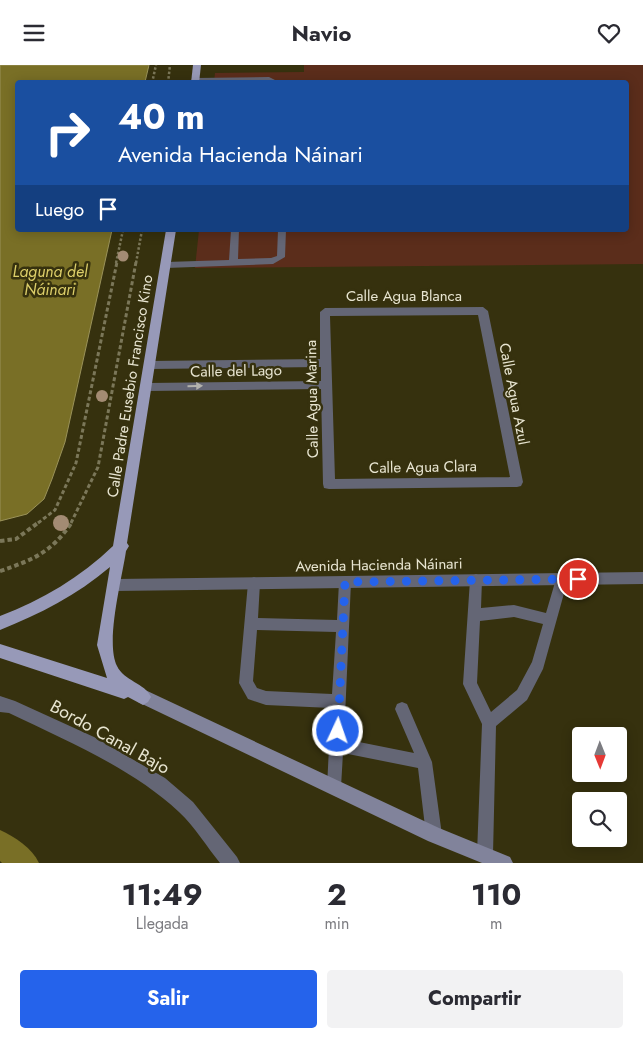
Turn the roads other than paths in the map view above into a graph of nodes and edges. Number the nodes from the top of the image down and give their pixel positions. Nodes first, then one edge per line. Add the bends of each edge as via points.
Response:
1 (197, 65) edge
2 (195, 80) edge
3 (258, 80) edge
4 (274, 80) edge
5 (171, 232) edge
6 (235, 232) edge
7 (282, 232) edge
8 (233, 263) junction
9 (166, 265) junction
10 (482, 311) joint
11 (325, 312) joint
12 (326, 363) junction
13 (150, 365) junction
14 (327, 385) junction
15 (147, 387) junction
16 (517, 482) joint
17 (329, 484) joint
18 (122, 546) junction
19 (643, 578) edge
20 (562, 579) junction
21 (476, 580) junction
22 (345, 582) junction
23 (254, 583) junction
24 (115, 585) junction
25 (476, 615) junction
26 (550, 620) junction
27 (0, 623) edge
28 (251, 624) junction
29 (342, 625) junction
30 (0, 651) edge
31 (143, 697) junction
32 (339, 701) junction
33 (0, 704) edge
34 (402, 709) dead end
35 (489, 723) junction
36 (337, 745) junction
37 (425, 762) junction
38 (334, 787) junction
39 (434, 835) junction
40 (485, 854) junction
41 (231, 863) edge
42 (504, 863) edge

1 - 2 main road
3 - 4 lane
5 - 9 main road, Calle Padre Eusebio Francisco Kino
6 - 8 lane
7 - 8 lane via 280,259
8 - 9 lane
9 - 13 main road, Calle Padre Eusebio Francisco Kino
10 - 11 street, Calle Agua Blanca
10 - 16 street, Calle Agua Azul
11 - 12 street, Calle Agua Marina
12 - 13 street, Calle del Lago
12 - 14 street, Calle Agua Marina
13 - 15 main road, Calle Padre Eusebio Francisco Kino
15 -> 14 street, Calle del Lago
14 - 17 street, Calle Agua Marina
15 - 18 main road, Calle Padre Eusebio Francisco Kino
16 - 17 street, Calle Agua Clara
18 - 24 main road, Calle Padre Eusebio Francisco Kino
18 - 27 main road via 105,564 69,590
19 - 20 street, Avenida Hacienda Náinari
20 - 21 street, Avenida Hacienda Náinari
20 - 26 lane
21 - 22 street, Avenida Hacienda Náinari
21 - 25 lane
22 - 23 street, Avenida Hacienda Náinari
22 - 29 lane
23 - 24 street, Avenida Hacienda Náinari
23 - 28 lane
24 - 31 main road, Calle Padre Eusebio Francisco Kino via 104,645 108,662 116,681
25 - 26 lane via 514,611
25 - 35 lane via 470,684
26 - 35 lane via 538,665 522,695
28 - 29 lane
28 - 32 lane via 246,683 253,694 266,698
29 - 32 lane
30 - 31 main road
31 - 38 main road
32 - 36 lane
33 - 41 street, Bordo Canal Bajo via 88,743 159,783 187,808
34 - 37 lane
35 - 40 lane
36 - 37 lane
36 - 38 lane
37 - 39 lane
38 - 39 main road
39 - 40 main road
40 - 42 main road

